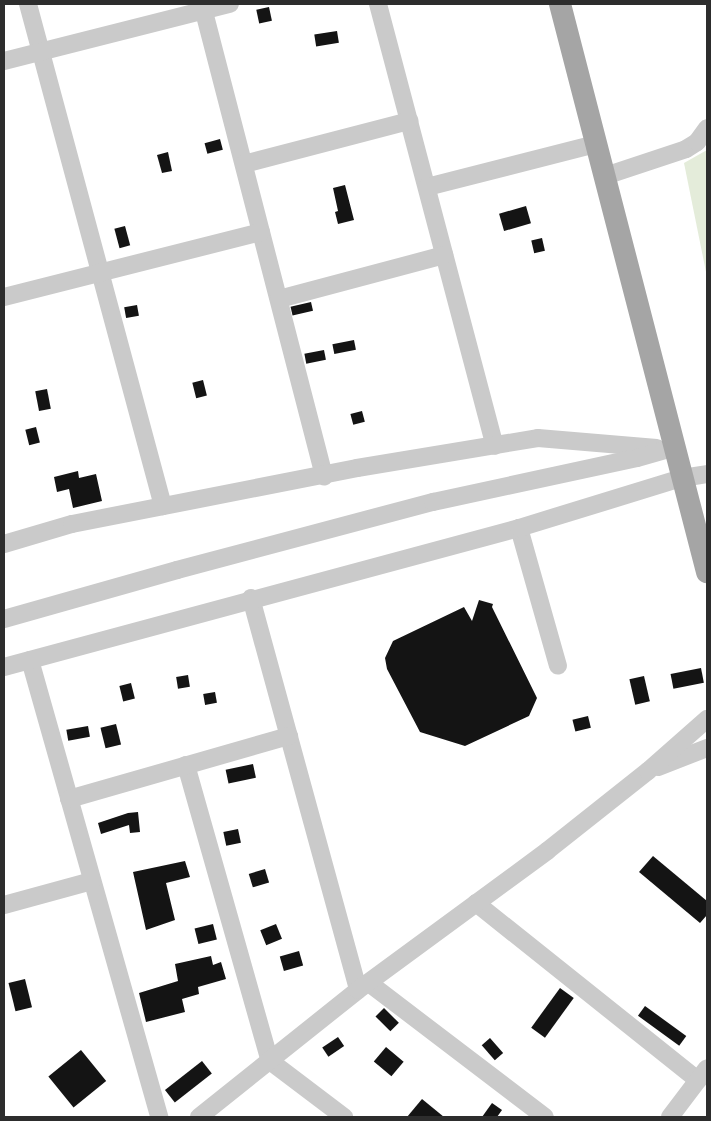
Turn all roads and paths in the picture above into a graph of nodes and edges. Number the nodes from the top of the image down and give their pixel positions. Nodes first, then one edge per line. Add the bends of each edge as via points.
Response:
1 (28, 4) edge
2 (230, 4) edge
3 (378, 4) edge
4 (560, 4) edge
5 (203, 7) edge
6 (41, 52) junction
7 (4, 61) edge
8 (409, 121) junction
9 (707, 128) edge
10 (596, 144) junction
11 (244, 164) junction
12 (605, 176) junction
13 (427, 188) junction
14 (261, 232) junction
15 (444, 255) junction
16 (100, 272) junction
17 (4, 297) edge
18 (279, 299) junction
19 (494, 446) junction
20 (672, 448) junction
21 (707, 474) edge
22 (324, 476) junction
23 (682, 478) junction
24 (163, 506) junction
25 (518, 528) junction
26 (4, 544) edge
27 (707, 572) edge
28 (251, 598) junction
29 (4, 619) edge
30 (30, 660) junction
31 (558, 666) dead end
32 (4, 667) edge
33 (707, 719) edge
34 (289, 736) junction
35 (707, 748) edge
36 (186, 765) junction
37 (648, 771) junction
38 (69, 799) junction
39 (92, 881) junction
40 (476, 903) junction
41 (4, 904) edge
42 (364, 987) junction
43 (270, 1061) junction
44 (702, 1074) edge
45 (159, 1117) edge
46 (199, 1117) edge
47 (344, 1117) edge
48 (545, 1117) edge
49 (670, 1117) edge

1 - 6 street
2 - 5 street
3 - 8 street
4 - 10 main road
5 - 6 street
5 - 11 street
6 - 7 street
6 - 16 street
8 - 11 street
8 - 13 street
9 - 12 street via 697,142 686,149
10 - 12 main road
10 - 13 street
11 - 14 street
12 - 20 main road
13 - 15 street
14 - 16 street
14 - 18 street
15 - 18 street
15 - 19 street
16 - 17 street
16 - 24 street
18 - 22 street
19 - 20 street via 538,438
19 - 22 street
20 - 23 main road
20 - 29 street via 433,502
21 - 23 street
22 - 24 street
23 - 25 street
23 - 27 main road
24 - 26 street via 72,524
25 - 28 street
25 - 31 street
28 - 30 street
28 - 34 street
30 - 32 street
30 - 38 street
33 - 37 street
34 - 36 street
34 - 42 street
35 - 37 street
36 - 38 street
36 - 43 street
37 - 40 street
38 - 39 street
39 - 41 street
39 - 45 street
40 - 42 street
40 - 44 street
42 - 43 street
42 - 48 street
43 - 46 street
43 - 47 street
44 - 49 street

